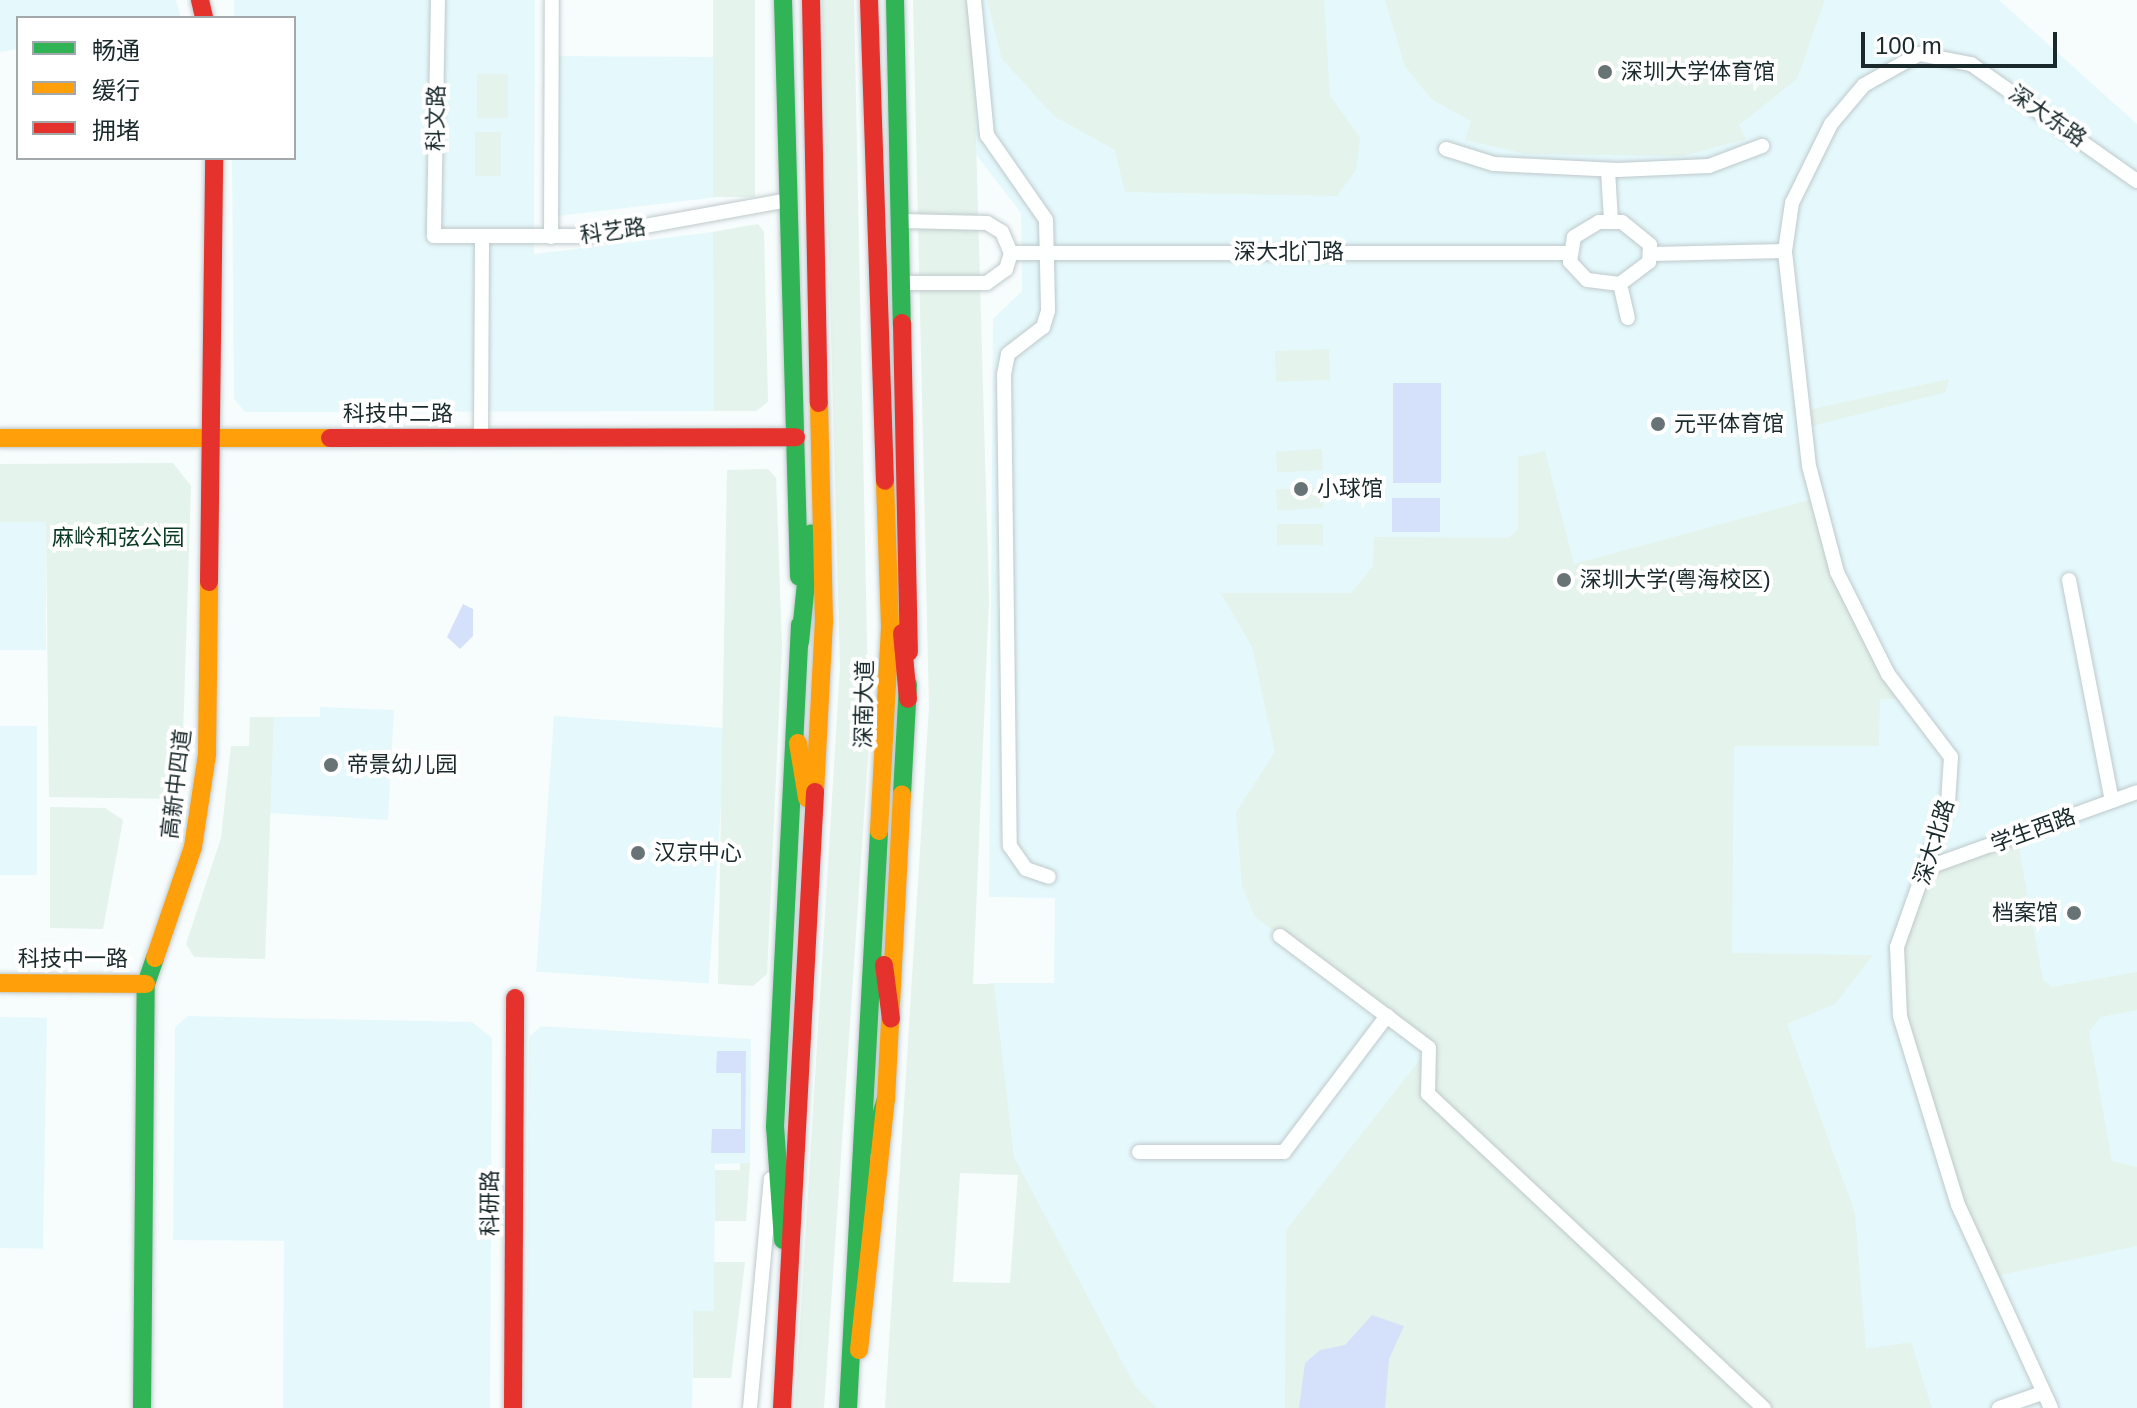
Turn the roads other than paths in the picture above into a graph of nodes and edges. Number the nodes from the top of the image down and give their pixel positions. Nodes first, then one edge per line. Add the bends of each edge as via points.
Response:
1 (438, 0) edge
2 (552, 0) edge
3 (783, 0) edge
4 (804, 0) edge
5 (811, 0) edge
6 (869, 0) edge
7 (876, 0) edge
8 (895, 0) edge
9 (974, 0) edge
10 (872, 58) junction
11 (812, 61) junction
12 (1762, 146) dead end
13 (1446, 149) dead end
14 (214, 160) edge
15 (1608, 170) junction
16 (2137, 181) edge
17 (788, 200) junction
18 (902, 221) junction
19 (1611, 221) junction
20 (434, 236) joint
21 (482, 236) junction
22 (551, 237) junction
23 (1785, 251) junction
24 (1011, 253) junction
25 (1049, 253) junction
26 (1568, 253) junction
27 (1651, 254) junction
28 (905, 283) junction
29 (1620, 284) junction
30 (1628, 318) dead end
31 (822, 422) junction
32 (481, 437) junction
33 (796, 437) junction
34 (0, 438) edge
35 (213, 438) junction
36 (887, 441) junction
37 (2069, 580) dead end
38 (800, 642) junction
39 (908, 699) junction
40 (798, 743) junction
41 (2137, 792) edge
42 (2112, 801) junction
43 (814, 847) junction
44 (1929, 867) junction
45 (1049, 877) dead end
46 (877, 916) junction
47 (1280, 936) dead end
48 (0, 983) edge
49 (146, 984) junction
50 (515, 998) dead end
51 (1387, 1016) junction
52 (891, 1019) junction
53 (886, 1099) junction
54 (775, 1127) junction
55 (1139, 1152) dead end
56 (862, 1180) junction
57 (788, 1308) junction
58 (786, 1346) junction
59 (2042, 1393) junction
60 (142, 1408) edge
61 (513, 1408) edge
62 (750, 1408) edge
63 (772, 1408) edge
64 (782, 1408) edge
65 (848, 1408) edge
66 (1764, 1408) edge
67 (1999, 1408) edge
68 (2051, 1408) edge

1 - 20 street, 科文路
2 - 22 street
3 - 17 main road
4 - 11 main road
5 - 11 main road, 深南大道
6 - 10 main road, 深南大道
7 - 10 main road
8 - 18 main road
9 - 25 street via 987,135 1018,189 1043,212
10 - 36 main road, 深南大道
11 - 31 main road, 深南大道
12 - 15 street via 1709,166
13 - 15 street via 1507,166
14 - 35 main road, 高新中四道
15 - 19 street
16 - 23 street, 深大东路 via 1971,64 1919,54 1864,85 1831,124 1792,203
17 - 22 street, 科艺路
17 - 33 main road
18 - 24 street via 987,223 1002,232
18 - 28 main road
19 - 26 street via 1580,231
19 - 27 street via 1643,235
20 - 21 street, 科艺路
21 - 22 street, 科艺路
21 - 32 street
23 - 27 street
23 - 44 street, 深大北路 via 1806,452 1837,572 1888,674 1951,757 1948,803
24 - 25 street, 深大北门路
24 - 28 street via 1006,269 987,283
25 - 26 street, 深大北门路
25 - 45 street via 1043,327 1008,354 1004,390 1010,846 1026,869
26 - 29 street via 1587,280
27 - 29 street via 1643,270
28 - 39 main road
29 - 30 street
31 - 38 main road
31 - 43 main road, 深南大道
32 - 33 main road, 科技中二路
32 - 35 main road, 科技中二路
33 - 38 main road
34 - 35 main road, 科技中二路
35 - 49 main road, 高新中四道 via 207,754 193,847
36 - 39 main road
36 - 46 main road, 深南大道 via 890,640
37 - 42 street
38 - 40 main road
39 - 52 main road
40 - 43 main road
40 - 54 main road
41 - 42 street, 学生西路
42 - 44 street, 学生西路
43 - 57 main road, 深南大道
44 - 59 street, 深大北路 via 1897,947 1900,1016 1958,1205
46 - 52 main road
46 - 56 main road, 深南大道
47 - 51 street
48 - 49 main road, 科技中一路
49 - 60 main road, 高新中四道
50 - 61 main road, 科研路
51 - 55 street via 1284,1152
51 - 66 street via 1429,1048 1425,1085 1438,1104
52 - 53 main road
53 - 56 main road
53 - 65 main road
54 - 57 main road
54 - 62 street
56 - 65 main road, 深南大道
57 - 58 main road, 深南大道
58 - 63 main road
58 - 64 main road, 深南大道
59 - 67 street
59 - 68 street, 深大北路

